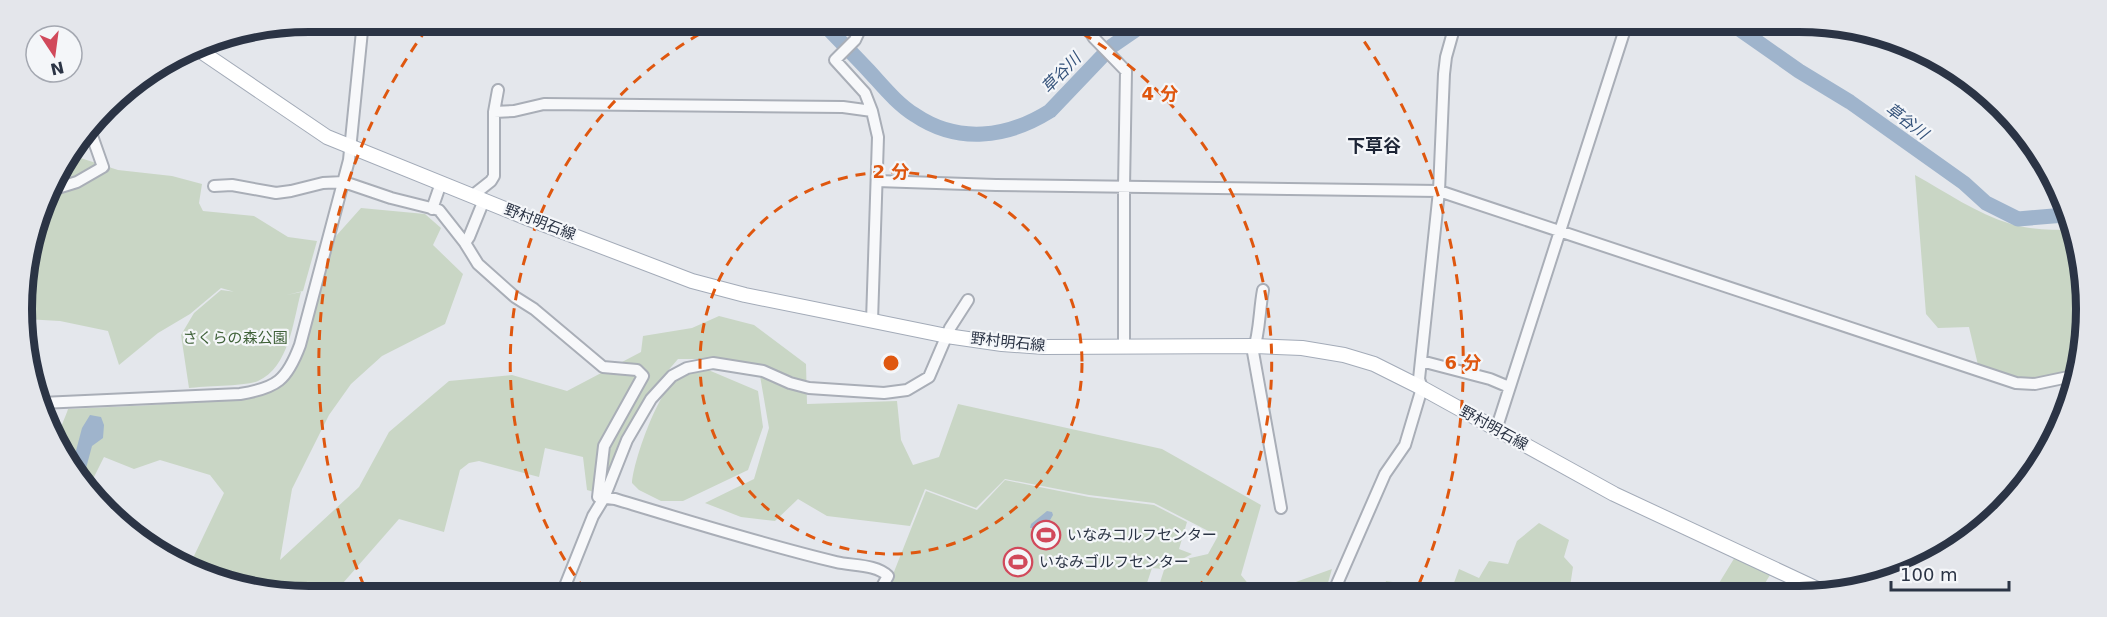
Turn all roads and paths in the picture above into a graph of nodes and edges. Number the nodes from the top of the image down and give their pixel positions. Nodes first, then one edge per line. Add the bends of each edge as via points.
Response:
1 (362, 32) edge
2 (859, 32) edge
3 (1090, 32) edge
4 (1453, 32) edge
5 (1624, 32) edge
6 (203, 53) edge
7 (498, 90) dead end
8 (872, 111) junction
9 (494, 112) junction
10 (92, 136) edge
11 (351, 147) junction
12 (877, 181) junction
13 (344, 182) junction
14 (441, 183) junction
15 (214, 186) dead end
16 (59, 187) edge
17 (1124, 187) junction
18 (1439, 190) junction
19 (478, 198) junction
20 (432, 208) junction
21 (1561, 230) junction
22 (465, 243) junction
23 (1263, 290) dead end
24 (968, 300) dead end
25 (872, 321) junction
26 (947, 336) junction
27 (1124, 346) junction
28 (1255, 346) junction
29 (1421, 361) junction
30 (2067, 377) edge
31 (1509, 387) junction
32 (1422, 388) junction
33 (48, 403) edge
34 (1496, 430) junction
35 (604, 498) junction
36 (1281, 508) dead end
37 (1810, 585) edge
38 (565, 586) edge
39 (882, 586) edge
40 (1336, 586) edge

1 - 11 street
2 - 8 street via 835,60 865,93
3 - 17 street via 1126,71
4 - 18 street via 1444,74
5 - 21 street
6 - 11 main road, 野村明石線 via 327,137
7 - 9 street
8 - 9 street via 843,107 544,104
8 - 12 street via 878,137
9 - 19 street via 494,176
10 - 16 street via 103,167
11 - 13 street
11 - 14 main road, 野村明石線
12 - 17 street
12 - 25 street
13 - 15 street via 276,193 232,185
13 - 20 street
13 - 33 street via 300,345 290,369 279,381 263,391 240,394
14 - 19 main road, 野村明石線
14 - 20 street
17 - 18 street
17 - 27 street
18 - 21 street
18 - 29 street
19 - 22 street
19 - 25 main road, 野村明石線 via 692,281
20 - 22 street via 439,210
21 - 30 street via 2016,383 2035,384
21 - 31 street
22 - 35 street via 478,264 603,367 637,370 643,376 604,446 598,497
23 - 28 street
24 - 26 street
25 - 26 main road, 野村明石線
26 - 27 main road, 野村明石線 via 1044,347
26 - 35 street via 929,377 907,390 884,393 809,388 762,371 729,365 713,363 687,368 672,376 651,399 627,440
27 - 28 main road, 野村明石線
28 - 32 main road, 野村明石線 via 1344,355 1374,364
28 - 36 street
29 - 31 street
29 - 32 street
31 - 34 street
32 - 34 main road, 野村明石線
32 - 40 street via 1405,445 1385,474
34 - 37 main road, 野村明石線 via 1614,494
35 - 38 street
35 - 39 street via 785,550 882,570 888,576

